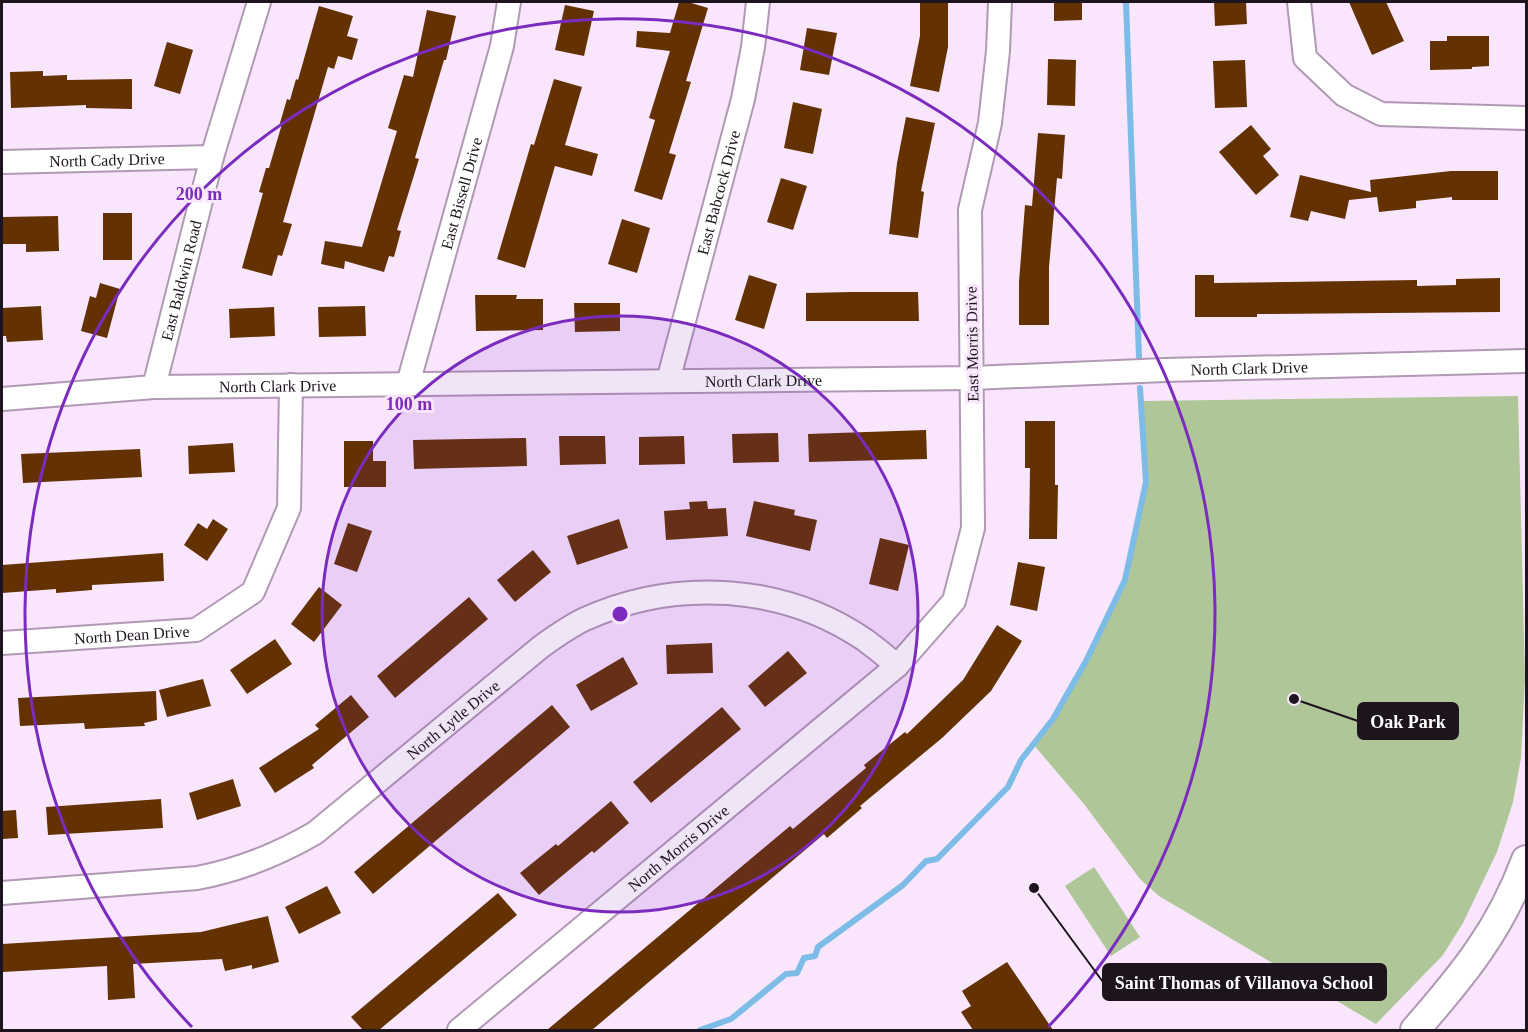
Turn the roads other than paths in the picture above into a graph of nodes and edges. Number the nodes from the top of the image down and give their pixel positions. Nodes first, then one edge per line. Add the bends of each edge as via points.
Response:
1 (259, 2) edge
2 (509, 2) edge
3 (758, 2) edge
4 (1000, 2) edge
5 (1299, 2) edge
6 (1527, 118) edge
7 (212, 158) junction
8 (2, 162) edge
9 (1527, 361) edge
10 (972, 378) junction
11 (668, 381) junction
12 (408, 384) junction
13 (291, 385) junction
14 (154, 387) junction
15 (2, 399) edge
16 (2, 643) edge
17 (897, 666) junction
18 (1527, 860) edge
19 (2, 893) edge
20 (459, 1030) edge
21 (1415, 1030) edge

1 - 7 street, East Baldwin Road
2 - 12 street, East Bissell Drive via 502,46
3 - 11 street, East Babcock Drive via 743,99
4 - 10 street, East Morris Drive via 990,123 970,210
5 - 6 street via 1305,58 1344,95 1381,114
7 - 8 street, North Cady Drive
7 - 14 street, East Baldwin Road
9 - 10 street, North Clark Drive
10 - 11 street, North Clark Drive
10 - 17 street, East Morris Drive via 973,528 954,602
11 - 12 street, North Clark Drive
12 - 13 street, North Clark Drive
13 - 14 street, North Clark Drive
13 - 16 street, North Dean Drive via 289,508 253,592 196,630
14 - 15 street, North Clark Drive
17 - 19 street, North Lytle Drive via 865,640 835,623 783,602 721,592 637,600 583,620 542,646 315,834 280,853 197,878
17 - 20 street, North Morris Drive
18 - 21 street via 1507,907 1485,943

